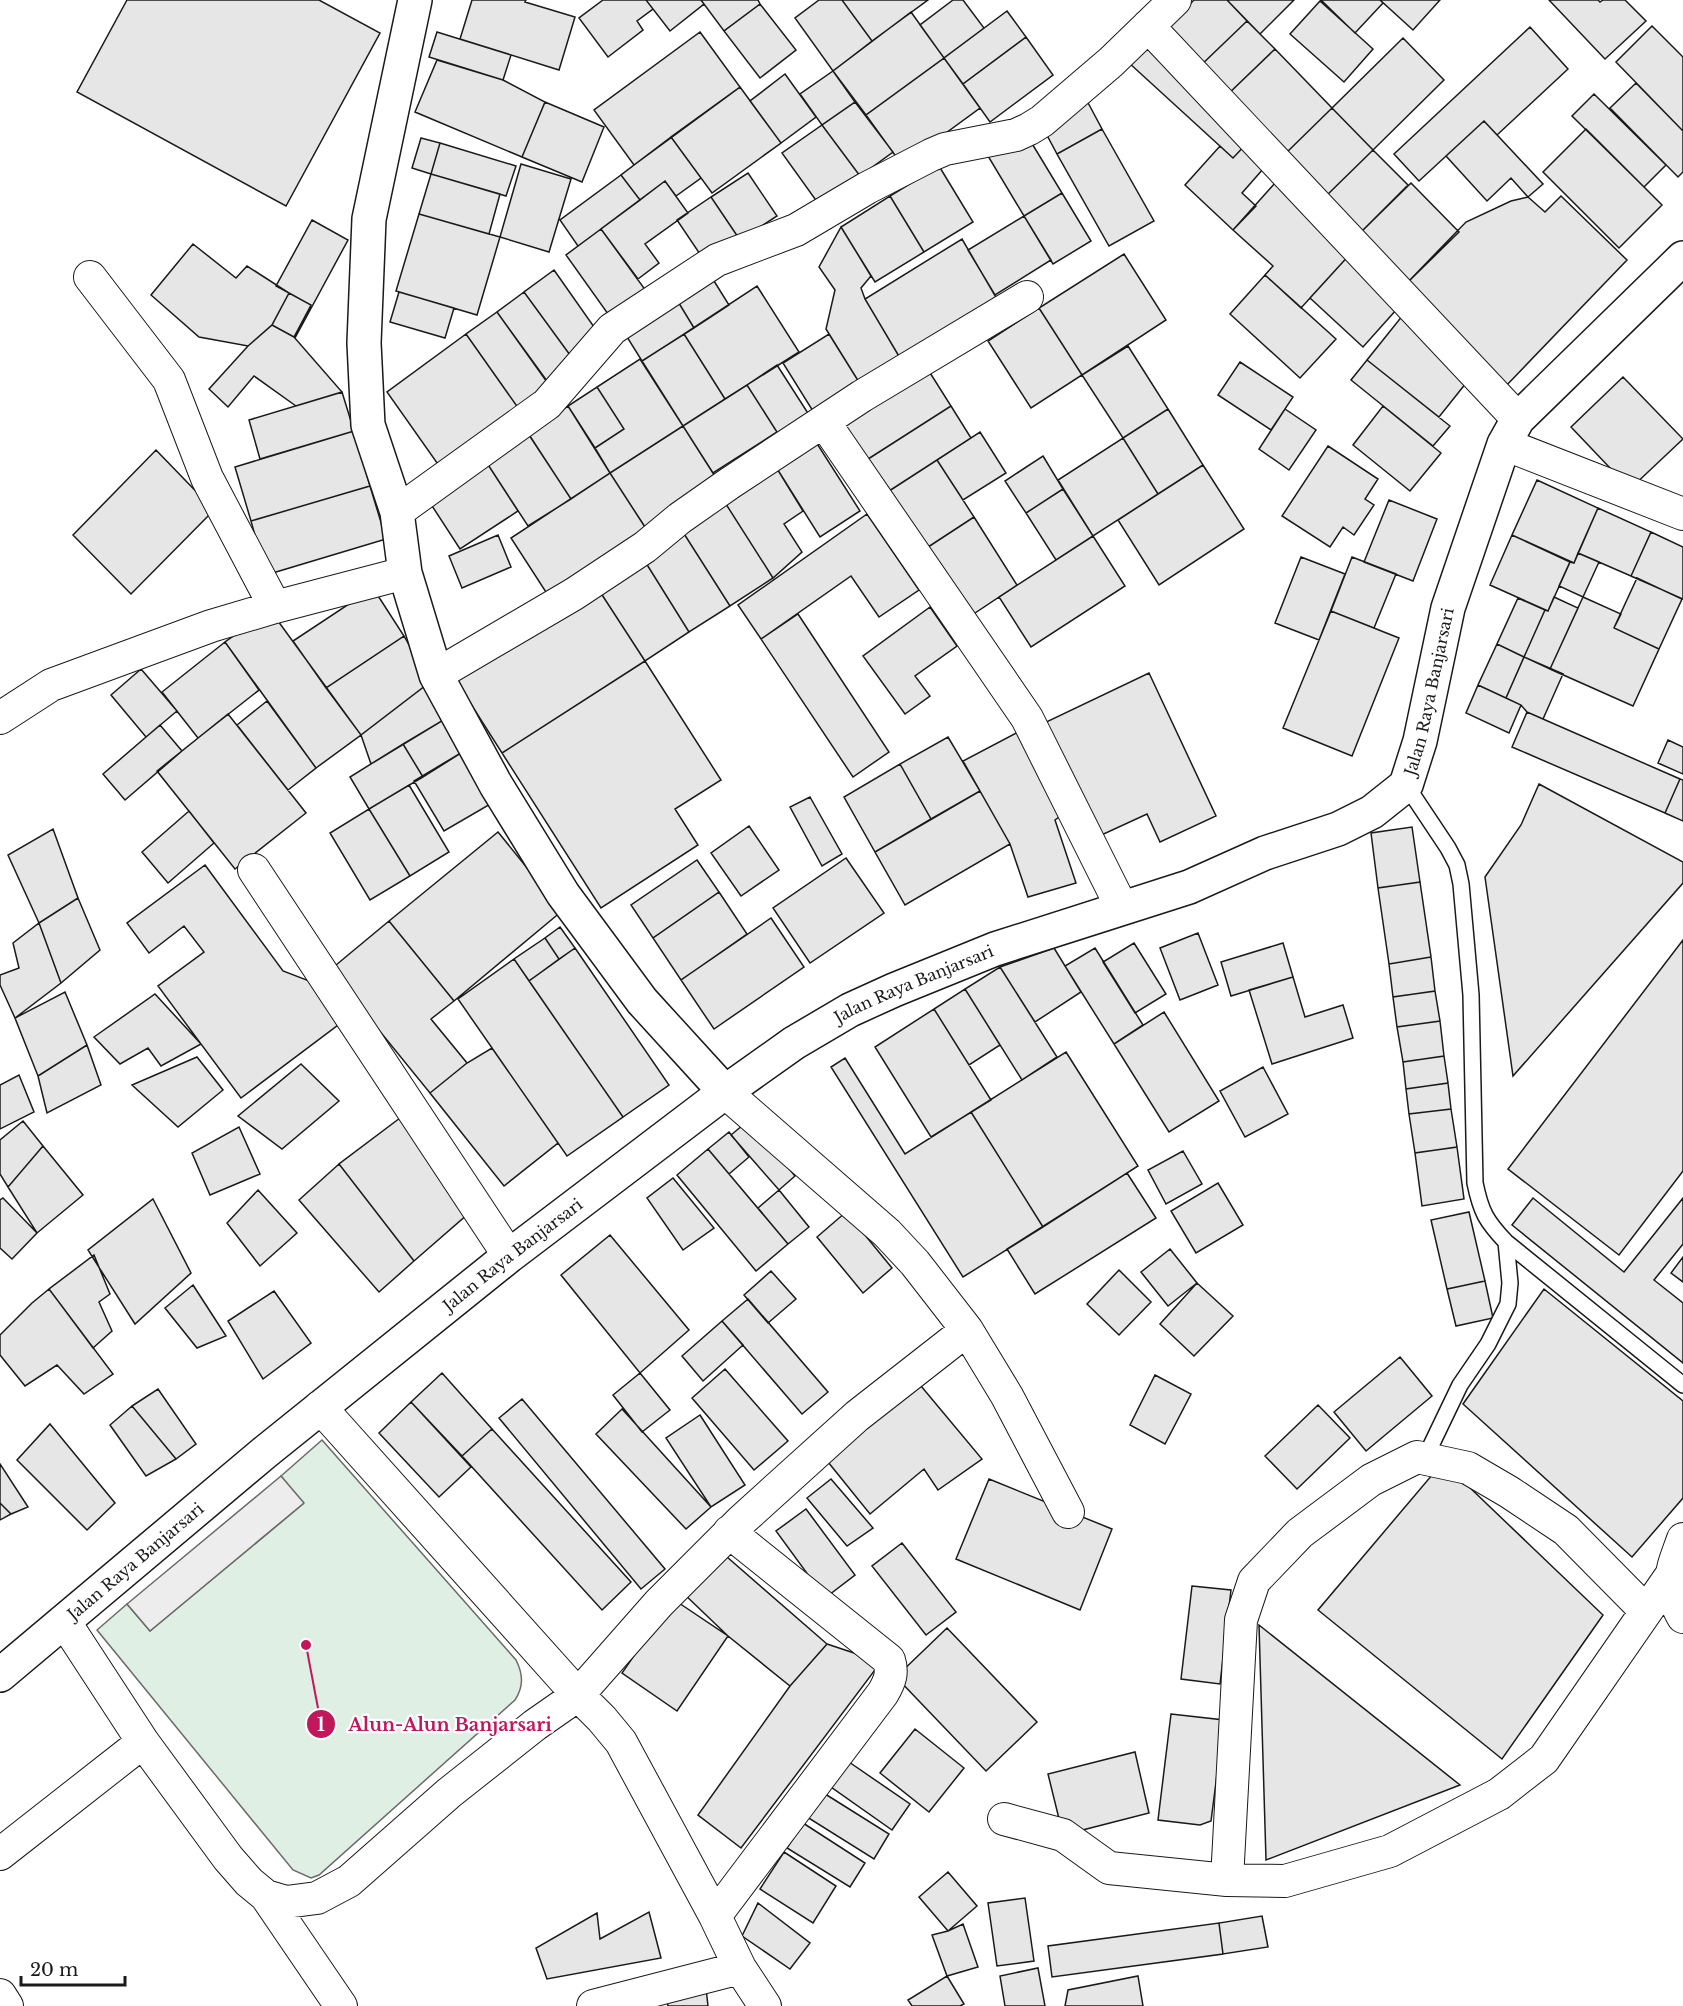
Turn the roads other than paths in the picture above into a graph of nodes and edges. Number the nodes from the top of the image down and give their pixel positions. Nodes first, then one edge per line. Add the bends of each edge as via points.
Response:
1 (414, 0) edge
2 (1175, 0) edge
3 (1141, 33) junction
4 (1683, 258) edge
5 (90, 277) dead end
6 (1027, 297) dead end
7 (824, 422) junction
8 (1511, 431) junction
9 (397, 512) junction
10 (1683, 514) edge
11 (405, 573) junction
12 (274, 607) junction
13 (436, 675) junction
14 (0, 718) edge
15 (1406, 785) junction
16 (254, 870) dead end
17 (1122, 908) junction
18 (725, 1092) junction
19 (1506, 1242) junction
20 (509, 1256) junction
21 (967, 1330) junction
22 (1683, 1385) edge
23 (320, 1407) junction
24 (1425, 1458) junction
25 (1068, 1512) dead end
26 (729, 1532) junction
27 (1683, 1539) edge
28 (1670, 1577) junction
29 (1646, 1611) junction
30 (1683, 1617) edge
31 (64, 1620) junction
32 (0, 1676) edge
33 (578, 1695) junction
34 (143, 1742) junction
35 (1004, 1819) dead end
36 (0, 1854) edge
37 (1227, 1880) junction
38 (266, 1896) junction
39 (715, 1916) junction
40 (740, 1968) junction
41 (0, 1995) edge
42 (7, 2006) edge
43 (341, 2006) edge
44 (592, 2006) edge
45 (765, 2006) edge

1 - 9 main road via 369,219 364,343 369,426
2 - 3 street
3 - 8 street
3 - 9 street via 1029,129 931,154 796,230 717,260 612,329 547,404
4 - 8 main road, Jalan Raya Banjarsari
5 - 12 street via 169,380 207,478
6 - 7 street
7 - 13 street via 730,483 574,594
7 - 17 street via 1027,718
8 - 10 street
8 - 15 main road, Jalan Raya Banjarsari via 1448,608 1420,741
9 - 11 main road
11 - 12 street
11 - 13 main road
12 - 14 street via 51,685
13 - 18 main road via 496,785 563,894 642,1001
15 - 17 main road, Jalan Raya Banjarsari via 1372,812 1338,829 1265,853 1189,887
15 - 19 lane via 1457,865 1471,995 1474,1183 1480,1209
16 - 20 street
17 - 18 main road, Jalan Raya Banjarsari via 995,949 867,1002 794,1043
18 - 20 main road, Jalan Raya Banjarsari
18 - 21 street via 887,1233
19 - 22 lane
19 - 24 lane via 1508,1304 1488,1344 1460,1385
20 - 23 main road, Jalan Raya Banjarsari
21 - 25 street
21 - 26 street via 857,1416
23 - 31 main road, Jalan Raya Banjarsari
23 - 33 street
24 - 29 street via 1468,1468 1566,1530
24 - 37 street via 1417,1457 1371,1480 1300,1533 1254,1581 1241,1620
26 - 33 street via 659,1603
26 - 39 street via 889,1660 891,1669 883,1693
27 - 28 street
28 - 29 street
28 - 30 street
29 - 37 street via 1544,1759 1499,1794 1390,1851 1285,1881
31 - 32 main road, Jalan Raya Banjarsari
31 - 34 street
33 - 38 street via 449,1793 349,1881 317,1898 286,1902
33 - 39 street via 621,1742
34 - 36 street
34 - 38 street via 228,1858
35 - 37 street via 1063,1835 1109,1868
38 - 43 street
39 - 40 street
40 - 44 street
40 - 45 street
41 - 42 street

